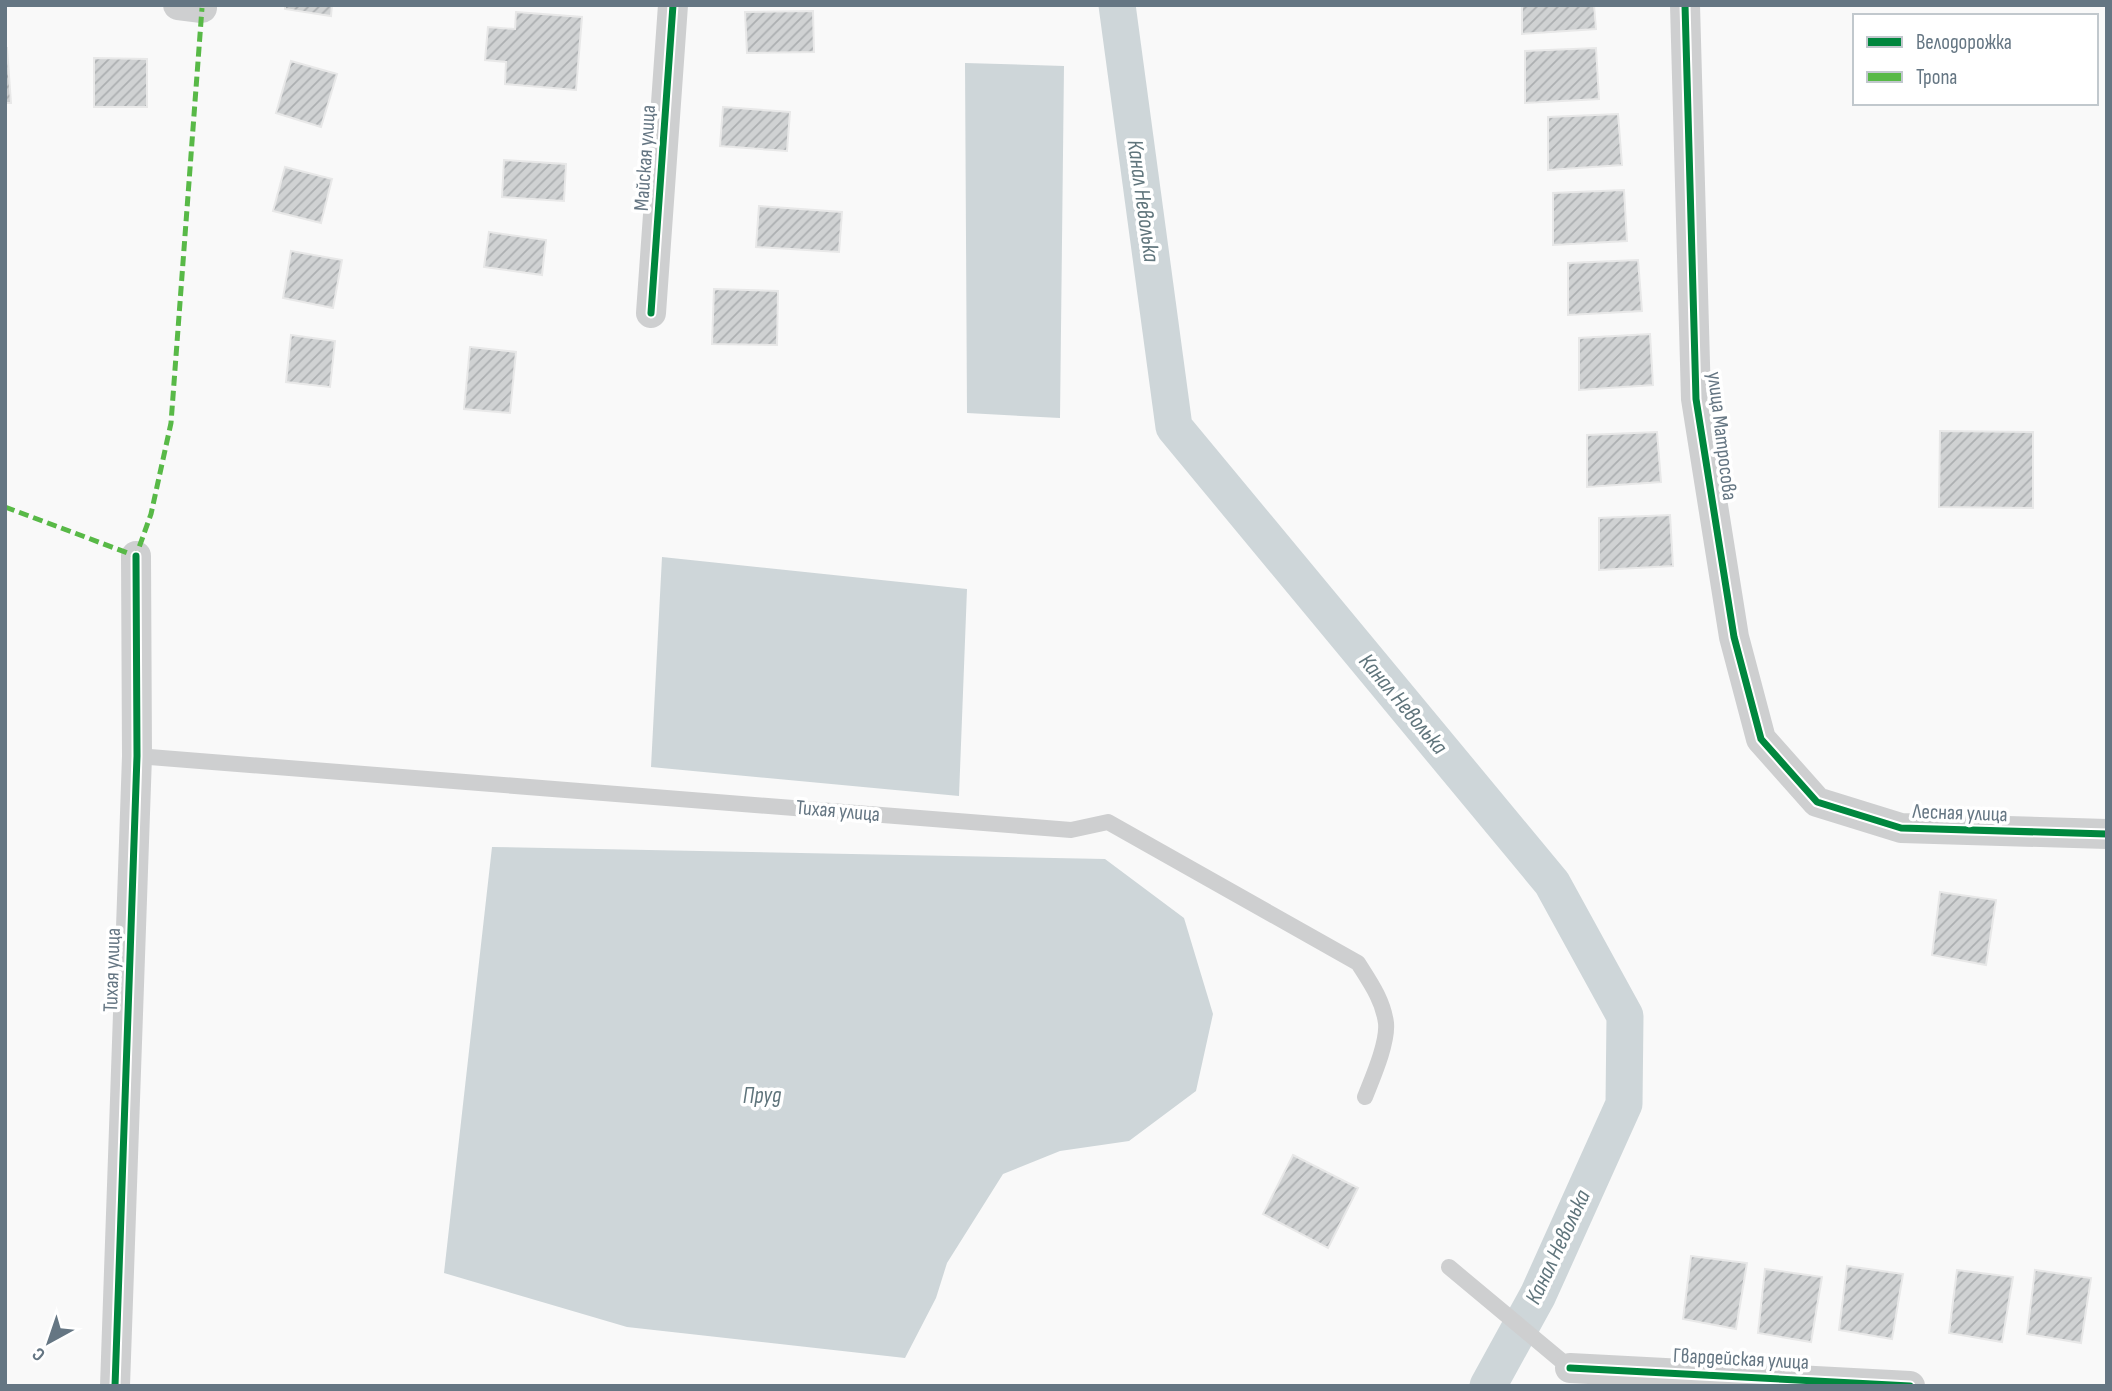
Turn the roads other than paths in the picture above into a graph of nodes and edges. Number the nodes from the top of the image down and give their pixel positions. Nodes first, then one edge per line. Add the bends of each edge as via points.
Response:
1 (673, 5) edge
2 (1685, 5) edge
3 (651, 313) dead end
4 (136, 556) dead end
5 (137, 756) junction
6 (1817, 802) joint
7 (2107, 834) edge
8 (1365, 1097) dead end
9 (1449, 1267) dead end
10 (1570, 1368) joint
11 (115, 1386) edge
12 (1910, 1386) edge

1 - 3 street, Майская улица
2 - 6 street, улица Матросова via 1696,398 1734,637 1760,739
4 - 5 street, Тихая улица
5 - 8 lane, Тихая улица via 1070,830 1108,822 1358,963 1378,994 1386,1025
5 - 11 street, Тихая улица
6 - 7 street, Лесная улица via 1901,828
9 - 10 lane
10 - 12 street, Гвардейская улица

